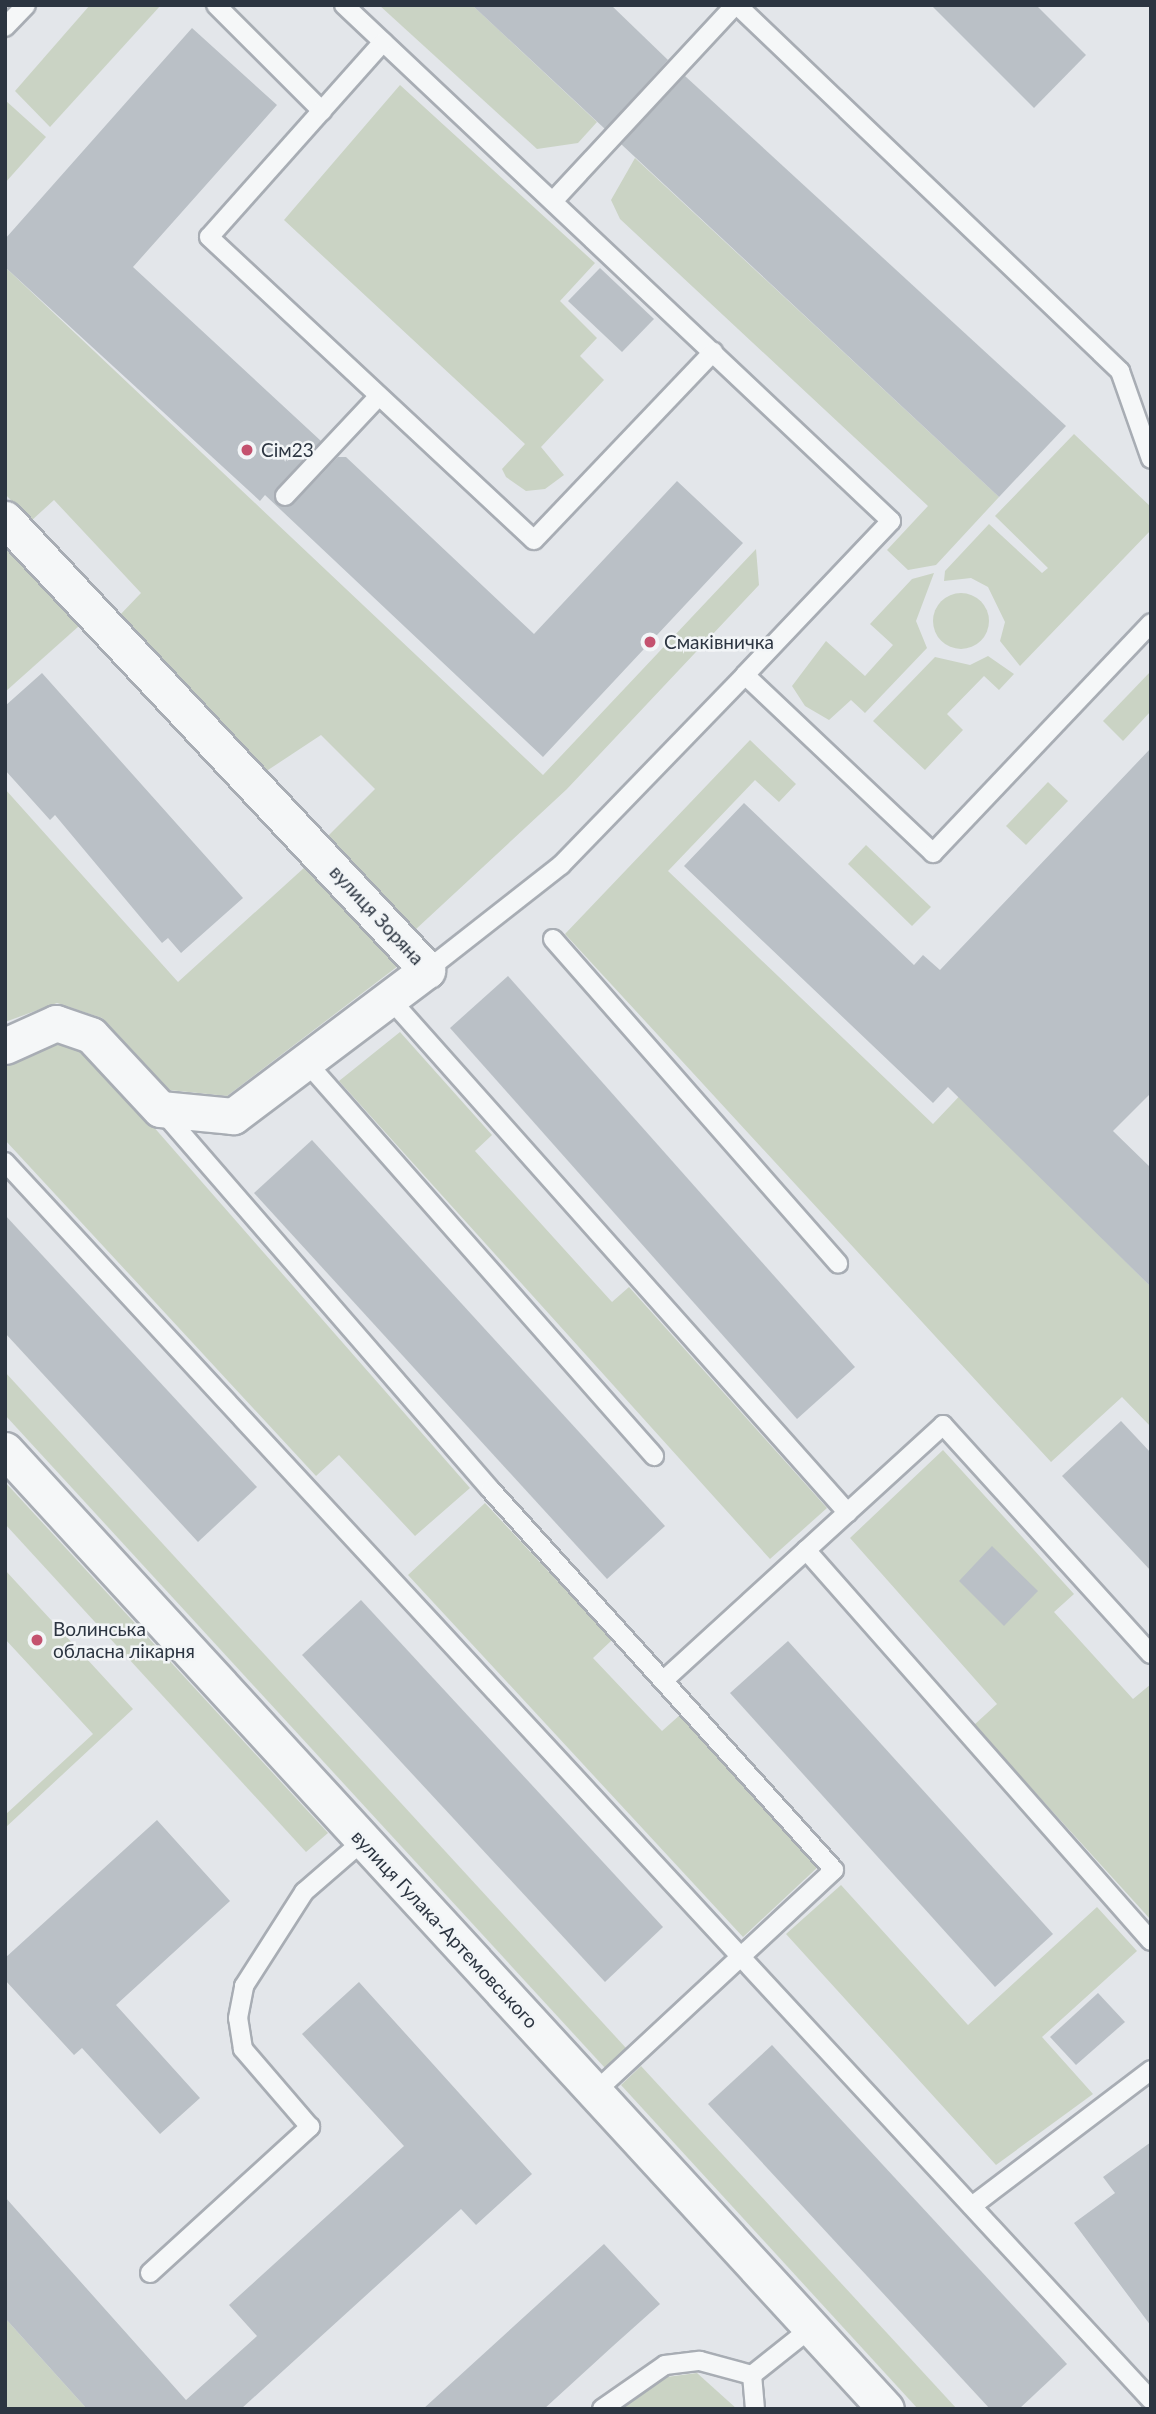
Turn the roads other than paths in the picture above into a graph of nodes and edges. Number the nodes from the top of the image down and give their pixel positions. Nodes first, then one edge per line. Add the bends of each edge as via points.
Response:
1 (26, 5) edge
2 (216, 5) edge
3 (344, 5) edge
4 (736, 5) edge
5 (5, 27) edge
6 (383, 42) junction
7 (322, 111) junction
8 (554, 200) junction
9 (713, 352) junction
10 (379, 396) junction
11 (1151, 459) edge
12 (285, 496) dead end
13 (7, 525) edge
14 (1151, 623) edge
15 (745, 675) junction
16 (553, 939) dead end
17 (427, 970) junction
18 (390, 999) junction
19 (5, 1046) edge
20 (308, 1064) junction
21 (160, 1109) junction
22 (5, 1162) edge
23 (838, 1263) dead end
24 (5, 1450) edge
25 (654, 1456) dead end
26 (848, 1513) junction
27 (806, 1550) junction
28 (1151, 1654) edge
29 (664, 1680) junction
30 (364, 1840) junction
31 (1151, 1941) edge
32 (741, 1957) junction
33 (1151, 2070) edge
34 (595, 2092) junction
35 (972, 2206) junction
36 (150, 2273) dead end
37 (811, 2328) junction
38 (752, 2375) junction
39 (1151, 2400) edge
40 (602, 2409) edge
41 (755, 2409) edge
42 (886, 2409) edge

1 - 5 lane
2 - 7 lane
3 - 6 lane
4 - 8 lane
4 - 11 lane via 1120,371
6 - 7 lane
6 - 8 lane
7 - 10 lane via 209,237
8 - 9 lane
9 - 10 lane via 534,540
9 - 15 lane via 891,521
10 - 12 lane
13 - 17 street, вулиця Зоряна
14 - 15 lane via 933,853
15 - 17 lane via 561,865
16 - 23 lane
17 - 18 street, вулиця Зоряна
18 - 20 street, вулиця Зоряна
18 - 26 lane
19 - 21 street via 56,1023 91,1035
20 - 21 street, вулиця Зоряна via 233,1116
20 - 25 lane
21 - 29 lane
22 - 32 lane
24 - 30 street, вулиця Гулака-Артемовського
26 - 27 lane
26 - 28 lane via 943,1425
27 - 29 lane
27 - 31 lane
29 - 32 lane via 834,1870
30 - 34 street, вулиця Гулака-Артемовського
30 - 36 lane via 304,1892 244,1986 237,2018 243,2049 310,2127
32 - 34 lane
32 - 35 lane
33 - 35 lane
34 - 37 street, вулиця Гулака-Артемовського
35 - 39 lane
37 - 38 lane
37 - 42 street, вулиця Гулака-Артемовського
38 - 40 lane via 700,2361 665,2365
38 - 41 lane

